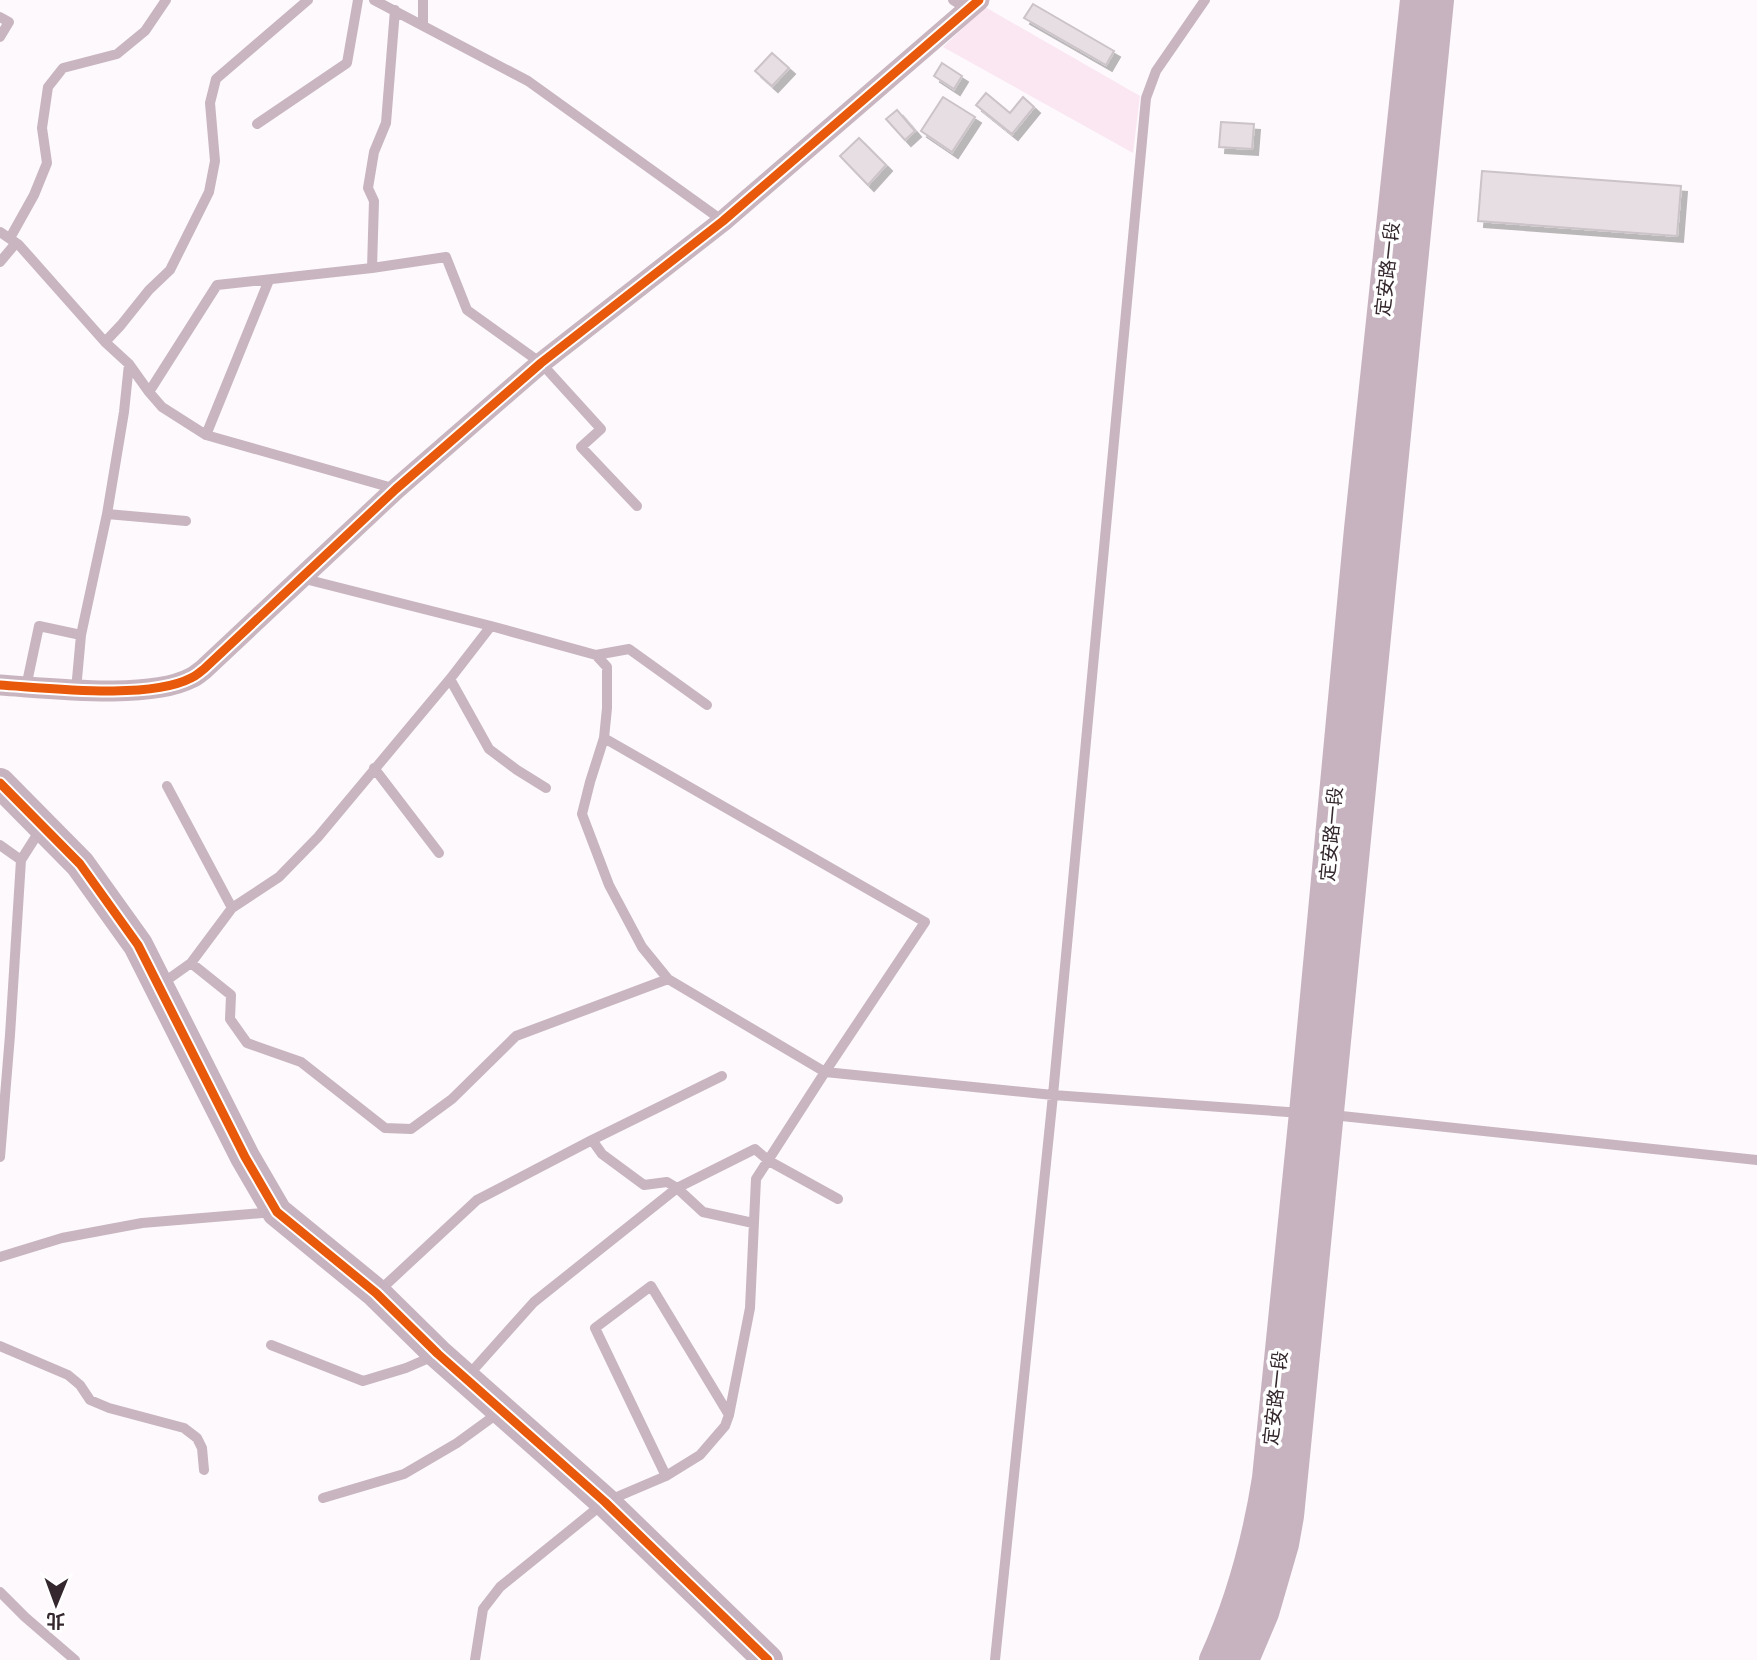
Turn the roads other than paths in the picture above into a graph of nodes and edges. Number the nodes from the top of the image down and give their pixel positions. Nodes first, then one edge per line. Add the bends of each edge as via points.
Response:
1 (166, 0) edge
2 (308, 0) edge
3 (358, 0) edge
4 (374, 0) edge
5 (423, 0) edge
6 (1205, 0) edge
7 (1415, 0) edge
8 (1439, 0) edge
9 (967, 3) edge
10 (395, 10) junction
11 (0, 16) edge
12 (423, 24) junction
13 (0, 37) edge
14 (257, 124) dead end
15 (723, 221) junction
16 (9, 238) edge
17 (0, 262) edge
18 (372, 268) junction
19 (269, 280) junction
20 (106, 342) junction
21 (541, 363) junction
22 (129, 364) junction
23 (149, 392) junction
24 (206, 435) junction
25 (396, 489) junction
26 (637, 506) dead end
27 (107, 514) junction
28 (186, 521) dead end
29 (301, 578) junction
30 (491, 626) junction
31 (81, 635) junction
32 (596, 655) junction
33 (450, 679) junction
34 (0, 685) edge
35 (26, 687) junction
36 (76, 690) junction
37 (707, 705) dead end
38 (604, 738) junction
39 (374, 768) junction
40 (0, 783) edge
41 (167, 786) dead end
42 (546, 788) dead end
43 (43, 826) junction
44 (0, 845) edge
45 (439, 853) dead end
46 (21, 860) junction
47 (232, 908) junction
48 (191, 963) junction
49 (668, 979) junction
50 (158, 987) junction
51 (5, 1033) edge
52 (825, 1072) junction
53 (722, 1076) dead end
54 (1053, 1095) junction
55 (1317, 1114) junction
56 (592, 1140) junction
57 (0, 1157) edge
58 (1757, 1160) edge
59 (769, 1161) junction
60 (677, 1188) junction
61 (838, 1199) dead end
62 (277, 1212) junction
63 (753, 1223) junction
64 (0, 1257) edge
65 (376, 1293) junction
66 (271, 1345) dead end
67 (0, 1346) edge
68 (438, 1354) junction
69 (466, 1378) junction
70 (501, 1411) junction
71 (729, 1416) junction
72 (204, 1470) dead end
73 (666, 1476) junction
74 (323, 1498) dead end
75 (605, 1502) junction
76 (0, 1592) edge
77 (1252, 1654) edge
78 (75, 1660) edge
79 (475, 1660) edge
80 (768, 1660) edge
81 (995, 1660) edge
82 (1214, 1660) edge

1 - 16 lane via 145,32 117,54 63,68 48,88 42,128 47,163
2 - 20 lane via 216,79 210,103 215,161 209,192 170,270
3 - 14 lane via 346,63
4 - 10 lane
5 - 12 lane
6 - 54 lane via 1156,71 1146,98
7 - 55 main road, 定安路一段 via 1359,529
8 - 55 main road, 定安路一段
9 - 15 street
10 - 12 lane
10 - 18 lane via 386,123 374,152 368,188 374,201
11 - 13 lane via 9,22
12 - 15 lane via 528,81
15 - 21 street
16 - 17 lane
16 - 20 lane
18 - 19 lane
18 - 21 lane via 446,257 467,310
19 - 23 lane via 217,285
19 - 24 lane
20 - 22 lane
21 - 25 street
21 - 26 lane via 601,429 581,447
22 - 23 lane
22 - 27 lane
23 - 24 lane via 162,407
24 - 25 lane
25 - 29 street
27 - 28 lane
27 - 31 lane
29 - 30 lane
29 - 36 street via 190,679 146,689
30 - 32 lane
30 - 33 lane
31 - 35 lane via 39,626
31 - 36 lane
32 - 37 lane via 629,649
32 - 38 lane via 607,667
33 - 39 lane
33 - 42 lane via 489,749
34 - 35 street
35 - 36 street
38 - 49 lane via 582,814 609,885 642,947
38 - 52 lane via 925,922
39 - 45 lane
39 - 47 lane via 279,877
40 - 43 main road
41 - 47 lane
43 - 46 lane
43 - 50 main road via 80,864 138,945
44 - 46 lane
46 - 51 lane
47 - 48 lane
48 - 49 lane via 231,995 230,1019 247,1043 301,1062 385,1128 411,1129 452,1100 516,1037
48 - 50 lane
49 - 52 lane
50 - 62 main road
51 - 57 lane
52 - 54 lane
52 - 59 lane
53 - 56 lane
54 - 55 lane
54 - 81 lane
55 - 58 lane
55 - 77 main road, 定安路一段 via 1289,1516
55 - 82 main road, 定安路一段 via 1261,1514 1246,1577
56 - 60 lane via 644,1185 667,1182
56 - 65 lane via 477,1200
59 - 60 lane via 755,1149
59 - 61 lane
59 - 63 lane via 756,1179
60 - 63 lane via 703,1212
60 - 69 lane via 534,1302
62 - 64 lane via 142,1223 62,1238
62 - 65 main road
63 - 71 lane via 750,1308
65 - 68 main road
66 - 68 lane via 363,1381
67 - 72 lane via 68,1375 90,1400 184,1428 197,1437
68 - 69 main road
69 - 70 main road
70 - 74 lane via 404,1474
70 - 75 main road
71 - 73 lane via 700,1455
71 - 73 lane via 651,1286 595,1328
73 - 75 lane
75 - 79 lane via 489,1599 483,1609
75 - 80 main road
76 - 78 lane

